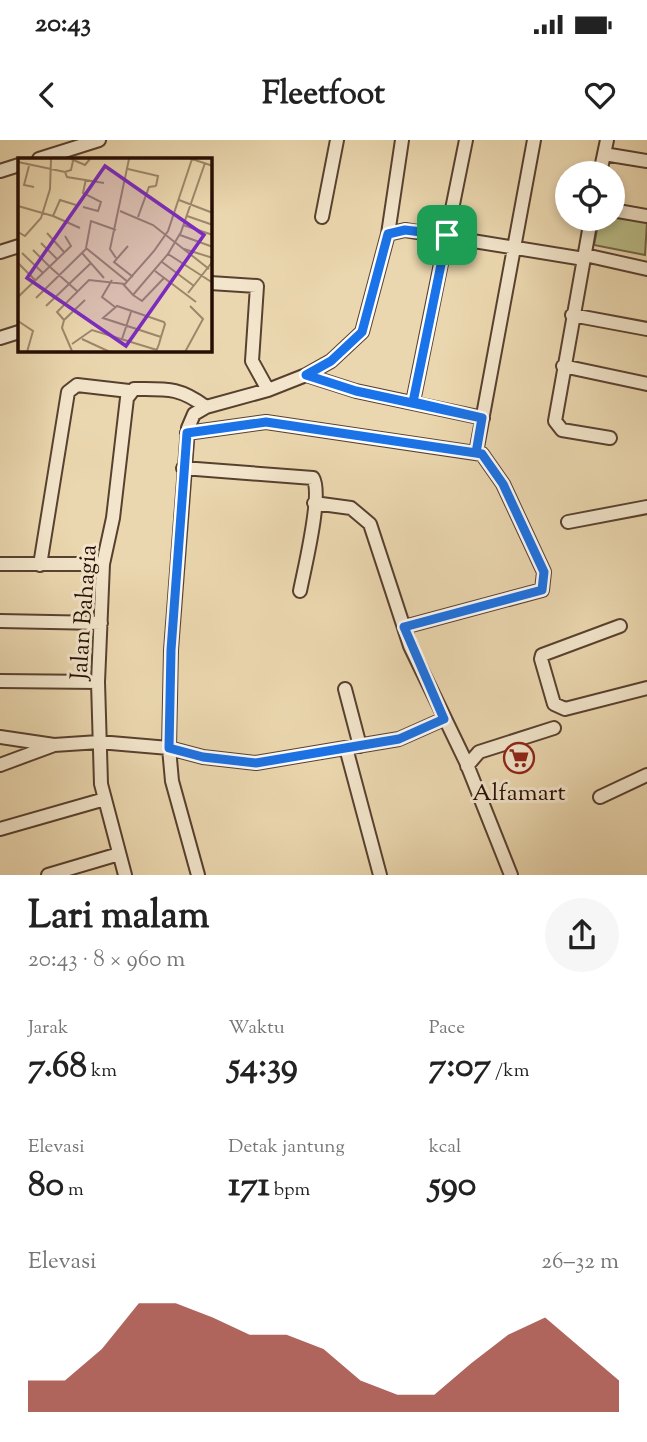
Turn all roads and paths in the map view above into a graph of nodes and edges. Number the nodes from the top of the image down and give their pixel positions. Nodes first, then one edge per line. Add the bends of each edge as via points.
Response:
1 (99, 140) edge
2 (337, 140) edge
3 (402, 140) edge
4 (466, 140) edge
5 (534, 140) edge
6 (607, 140) edge
7 (604, 154) junction
8 (42, 158) edge
9 (603, 161) edge
10 (647, 161) edge
11 (18, 165) edge
12 (0, 171) edge
13 (625, 212) edge
14 (647, 216) edge
15 (322, 217) dead end
16 (589, 231) edge
17 (388, 234) junction
18 (447, 235) junction
19 (18, 246) edge
20 (516, 247) junction
21 (0, 252) edge
22 (584, 257) junction
23 (647, 269) edge
24 (212, 283) edge
25 (572, 315) junction
26 (647, 329) edge
27 (18, 332) edge
28 (0, 338) edge
29 (564, 366) junction
30 (306, 375) junction
31 (647, 384) edge
32 (268, 390) junction
33 (129, 391) junction
34 (413, 402) junction
35 (206, 407) junction
36 (482, 418) junction
37 (187, 433) junction
38 (610, 438) dead end
39 (476, 453) junction
40 (183, 468) junction
41 (314, 503) junction
42 (647, 507) edge
43 (568, 522) dead end
44 (0, 564) edge
45 (103, 564) junction
46 (40, 565) junction
47 (300, 592) dead end
48 (0, 621) edge
49 (101, 623) junction
50 (620, 626) dead end
51 (404, 627) junction
52 (0, 681) edge
53 (98, 682) junction
54 (647, 688) edge
55 (345, 689) dead end
56 (444, 719) junction
57 (554, 729) dead end
58 (0, 737) edge
59 (99, 742) junction
60 (54, 745) junction
61 (360, 746) junction
62 (169, 748) junction
63 (346, 748) junction
64 (0, 765) edge
65 (467, 765) junction
66 (647, 775) edge
67 (600, 797) dead end
68 (105, 799) junction
69 (0, 828) edge
70 (120, 854) junction
71 (48, 875) edge
72 (125, 875) edge
73 (198, 875) edge
74 (380, 875) edge
75 (511, 875) edge

1 - 8 street
2 - 15 street
3 - 17 street
4 - 18 street
5 - 20 street
6 - 7 street
7 - 9 street
7 - 10 street
11 - 12 street
13 - 14 street
16 - 22 street
17 - 18 street via 405,230
17 - 30 street via 362,332 331,361
18 - 20 street
18 - 34 street
19 - 21 street
20 - 22 street
20 - 36 street
22 - 23 street
22 - 25 street
24 - 32 street via 257,286 251,361
25 - 26 street
25 - 29 street
27 - 28 street
29 - 31 street
29 - 38 street via 556,426
30 - 32 street
30 - 34 street
32 - 35 street
33 - 35 street via 175,389
33 - 45 street, Jalan Bahagia
33 - 46 street via 77,385 68,392
34 - 36 street
35 - 37 street via 194,414
36 - 39 street
37 - 39 street via 266,422
37 - 40 street
39 - 51 street via 482,454 503,484 544,572 542,590
40 - 41 street via 310,476 316,483
40 - 62 street
41 - 47 street
41 - 51 street via 351,508 370,524
42 - 43 street
44 - 46 street
45 - 46 street
45 - 49 street, Jalan Bahagia
48 - 49 street
49 - 53 street, Jalan Bahagia
50 - 54 street via 542,655 554,704 565,709
51 - 56 street
52 - 53 street
53 - 59 street, Jalan Bahagia
55 - 61 street
56 - 61 street via 399,739
56 - 65 street
57 - 65 street via 479,752
58 - 60 street
59 - 60 street
59 - 62 street
59 - 68 street, Jalan Bahagia
60 - 64 street
61 - 63 street
62 - 63 street via 256,763
62 - 73 street via 172,781
63 - 74 street
65 - 75 street
66 - 67 street
68 - 69 street
68 - 70 street, Jalan Bahagia
70 - 71 street
70 - 72 street, Jalan Bahagia

